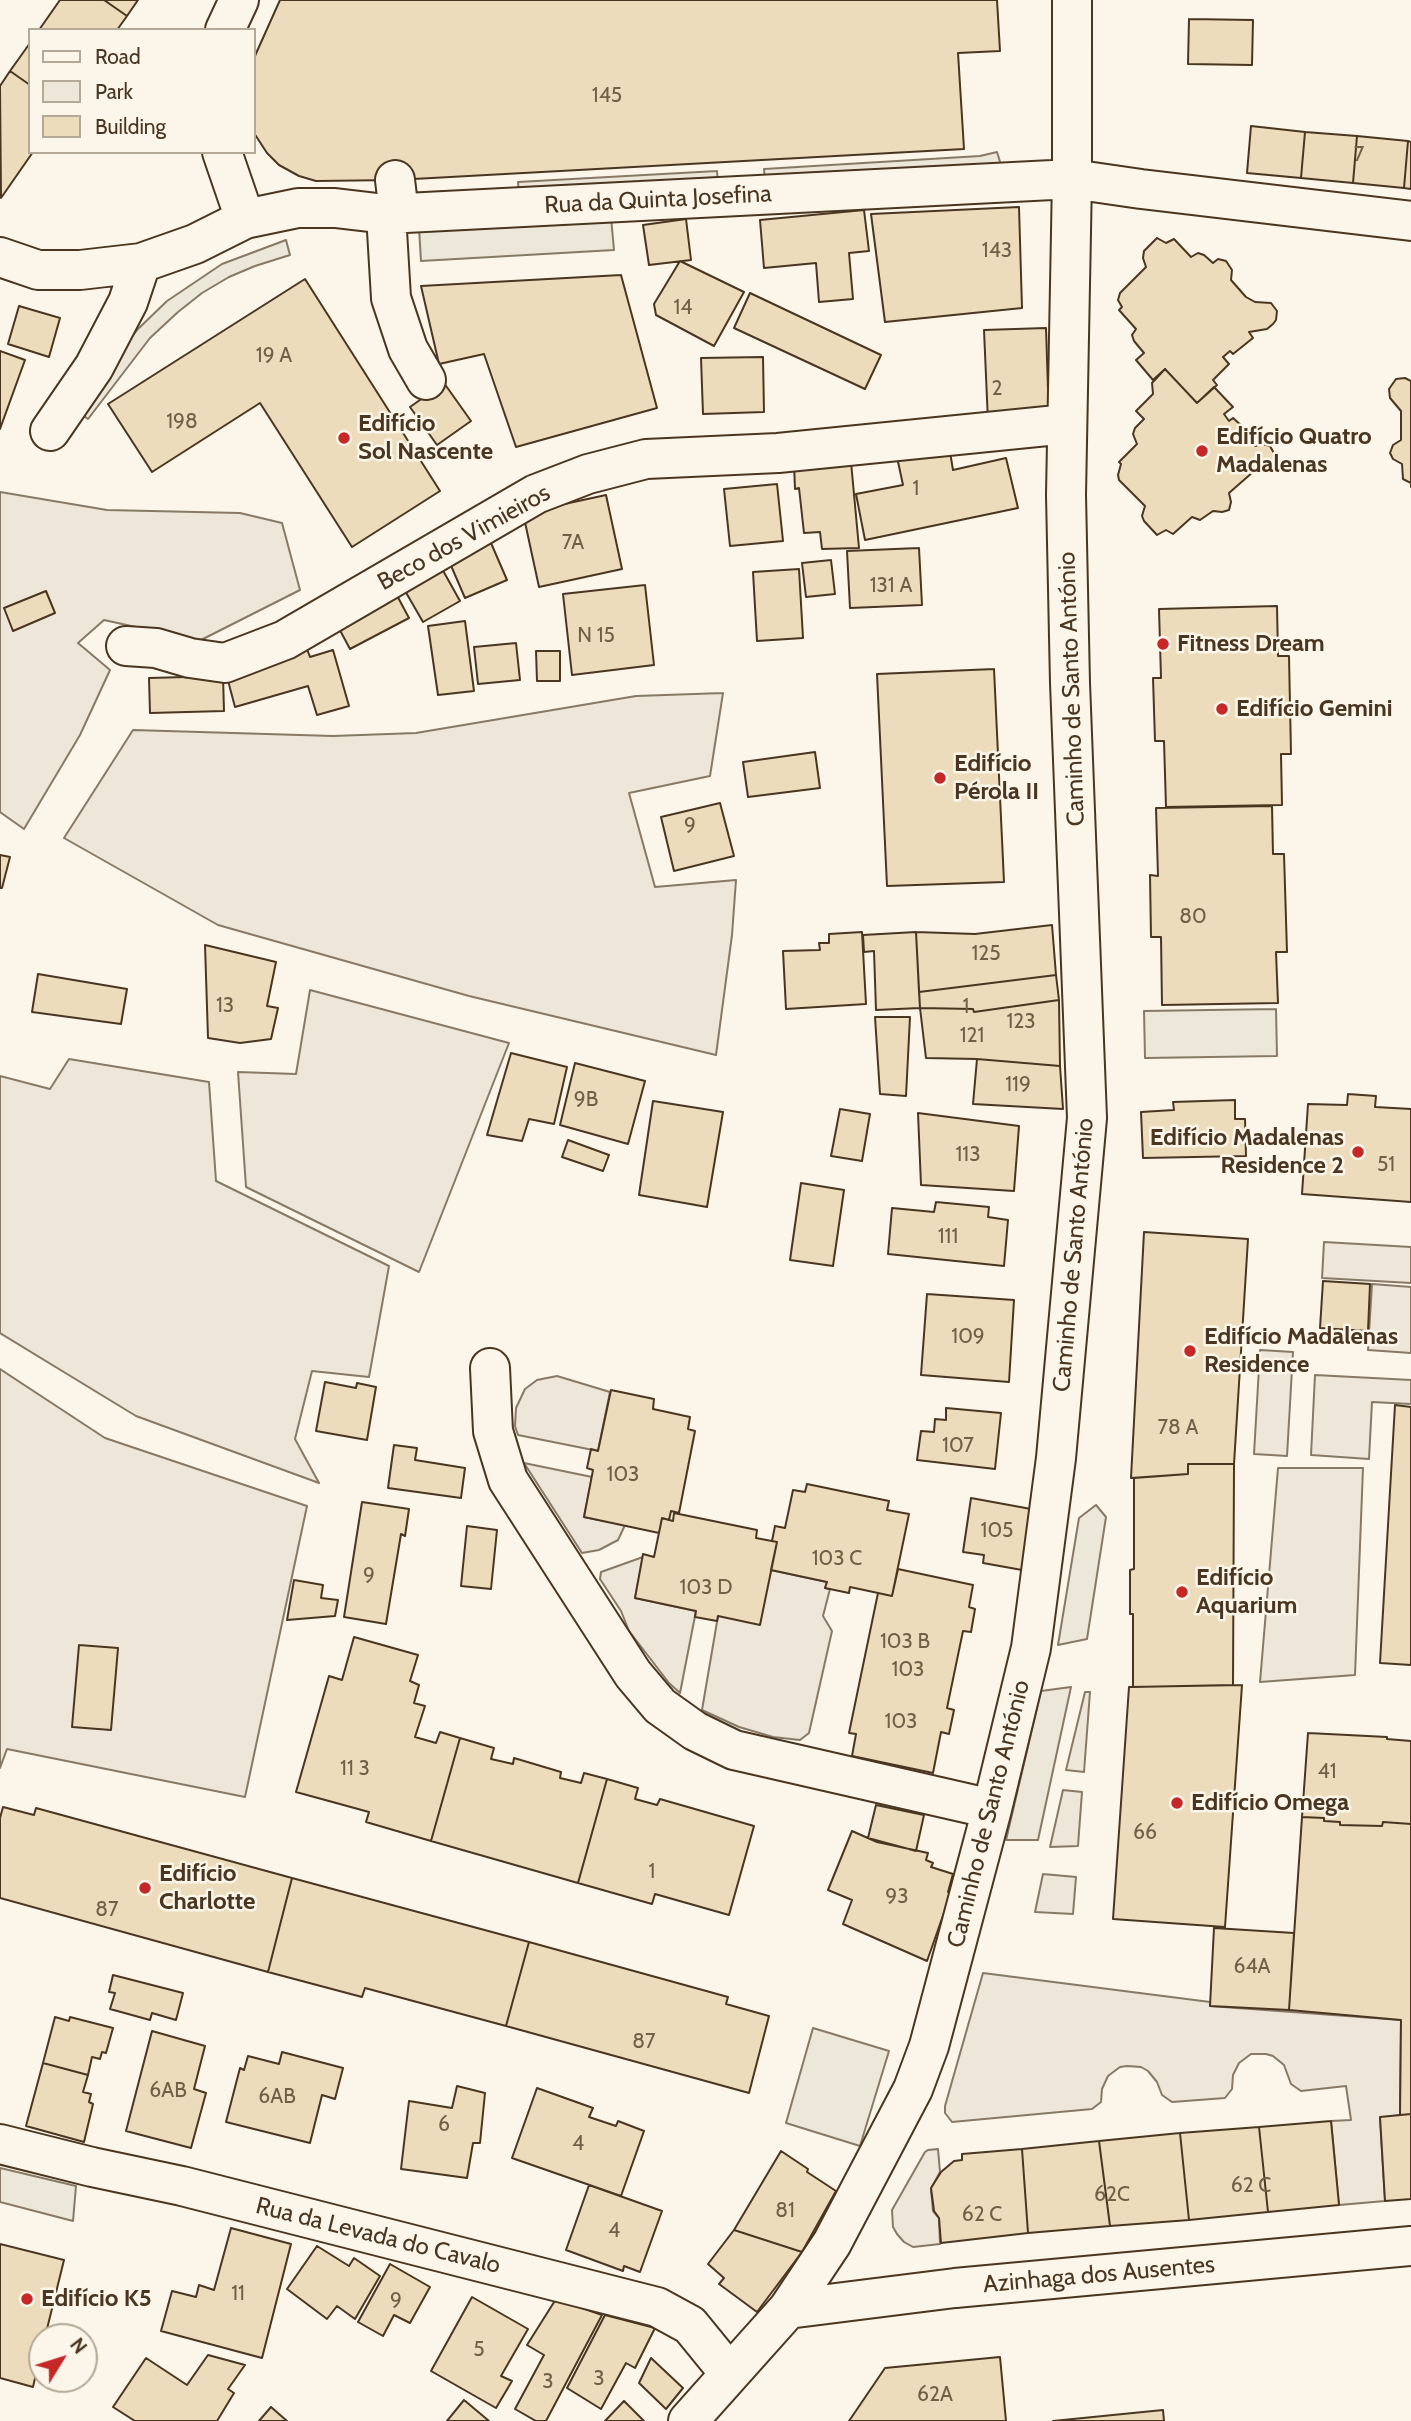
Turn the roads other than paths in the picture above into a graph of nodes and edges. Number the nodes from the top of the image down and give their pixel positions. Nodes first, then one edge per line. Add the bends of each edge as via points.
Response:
1 (239, 0) edge
2 (1072, 0) edge
3 (226, 28) edge
4 (223, 154) edge
5 (1072, 178) junction
6 (393, 202) junction
7 (245, 219) junction
8 (1411, 221) edge
9 (0, 257) edge
10 (141, 263) junction
11 (426, 380) dead end
12 (1067, 424) junction
13 (50, 431) dead end
14 (126, 646) dead end
15 (490, 1368) dead end
16 (992, 1809) junction
17 (0, 2144) edge
18 (1411, 2246) edge
19 (788, 2309) junction
20 (730, 2374) junction
21 (688, 2421) edge

1 - 3 street
2 - 5 street, Caminho de Santo António
4 - 7 street
5 - 6 street, Rua da Quinta Josefina
5 - 8 street, Rua da Quinta Josefina
5 - 12 street, Caminho de Santo António
6 - 7 street, Rua da Quinta Josefina via 298,208
6 - 11 street via 391,298 408,349
7 - 10 street, Rua da Quinta Josefina via 195,244
9 - 10 street, Rua da Quinta Josefina via 38,271
10 - 13 street via 128,302 94,367
12 - 14 street, Beco dos Vimieiros via 778,453 646,459 536,494 285,640 225,663
12 - 16 street, Caminho de Santo António via 1070,683 1087,1118 1056,1458 1033,1635
15 - 16 street via 493,1431 508,1480 633,1674 660,1706 695,1731 734,1750
16 - 19 street, Caminho de Santo António via 929,2046 913,2089 832,2243
17 - 20 street, Rua da Levada do Cavalo via 657,2307 690,2325
18 - 19 street, Azinhaga dos Ausentes via 955,2288
19 - 20 street, Caminho de Santo António
20 - 21 street, Caminho de Santo António

